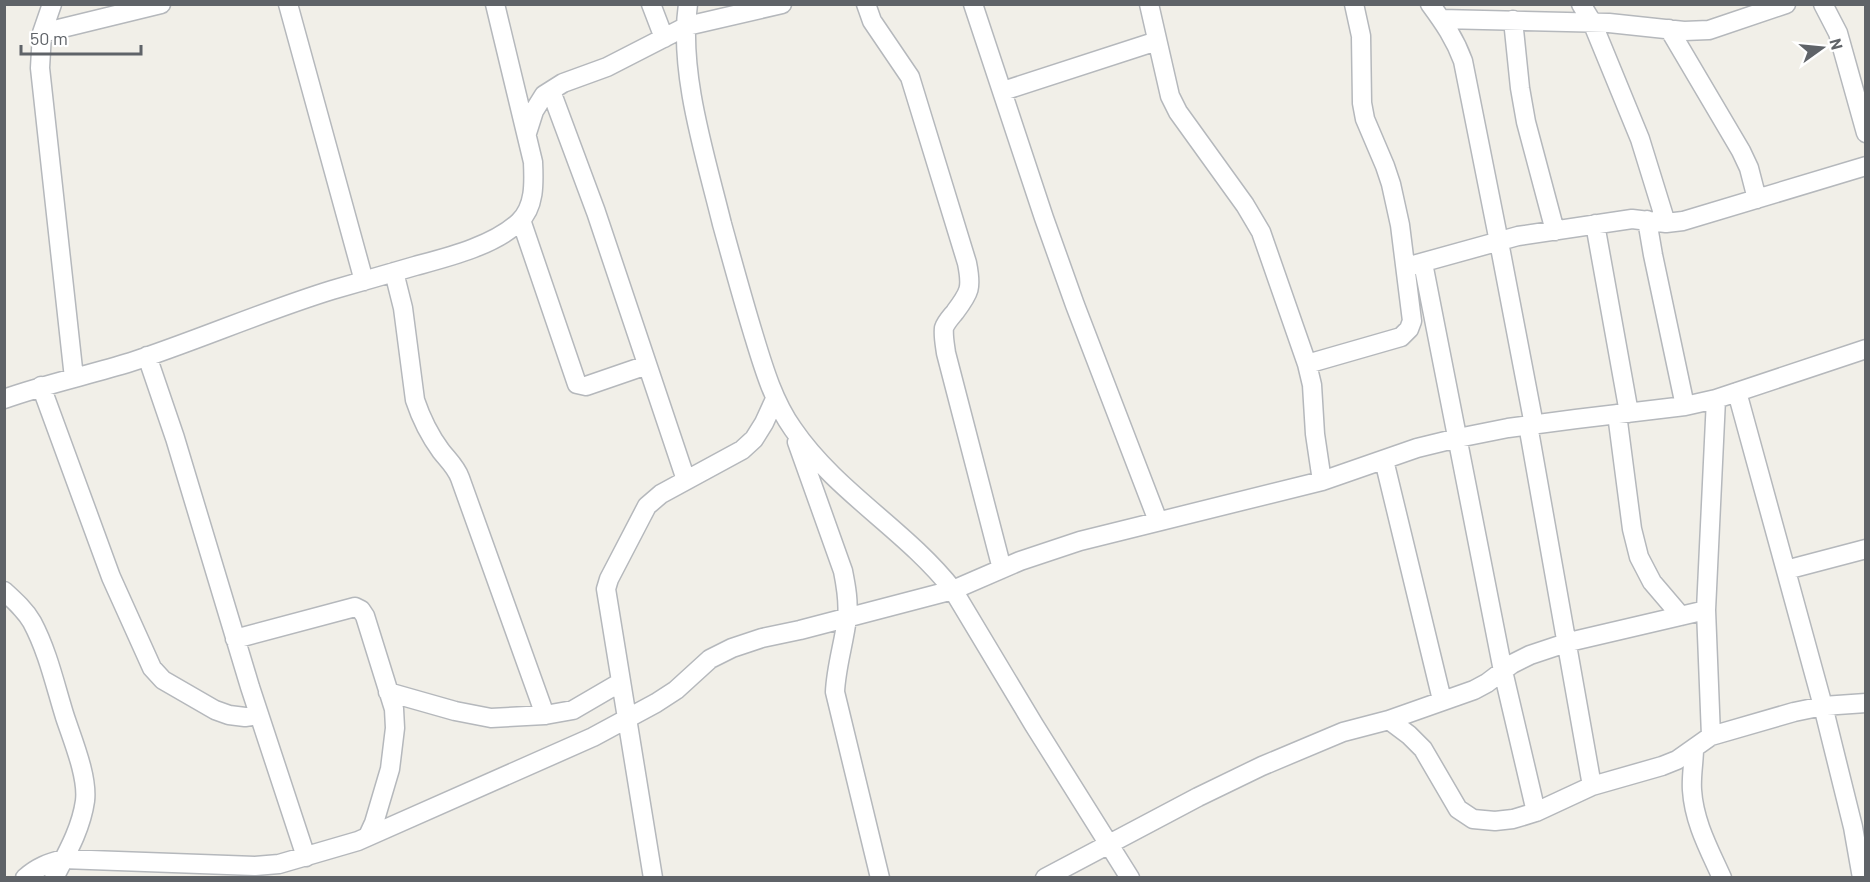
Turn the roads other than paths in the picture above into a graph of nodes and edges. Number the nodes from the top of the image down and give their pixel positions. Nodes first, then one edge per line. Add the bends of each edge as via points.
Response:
1 (52, 4) edge
2 (161, 4) edge
3 (288, 4) edge
4 (495, 4) edge
5 (651, 4) edge
6 (688, 4) edge
7 (782, 4) edge
8 (866, 4) edge
9 (973, 4) edge
10 (1149, 4) edge
11 (1354, 4) edge
12 (1370, 4) edge
13 (1581, 4) edge
14 (1786, 4) edge
15 (1823, 4) edge
16 (1435, 12) edge
17 (1513, 20) junction
18 (1592, 22) junction
19 (687, 26) junction
20 (1669, 29) junction
21 (42, 33) junction
22 (1361, 36) junction
23 (664, 38) junction
24 (1157, 41) junction
25 (550, 91) junction
26 (1003, 91) junction
27 (1866, 133) edge
28 (527, 135) junction
29 (1866, 166) edge
30 (1757, 199) junction
31 (520, 220) junction
32 (1647, 220) junction
33 (1666, 223) junction
34 (1595, 224) junction
35 (1555, 231) junction
36 (1499, 242) junction
37 (1414, 265) junction
38 (394, 272) junction
39 (364, 281) junction
40 (1866, 349) edge
41 (147, 356) junction
42 (1307, 364) junction
43 (647, 365) junction
44 (74, 378) junction
45 (40, 386) junction
46 (1737, 392) junction
47 (4, 399) edge
48 (775, 399) junction
49 (1716, 399) junction
50 (1685, 406) junction
51 (1623, 413) junction
52 (1531, 425) junction
53 (792, 429) junction
54 (1458, 438) junction
55 (1384, 460) junction
56 (686, 480) junction
57 (1322, 481) junction
58 (1158, 521) junction
59 (1866, 549) edge
60 (1002, 568) junction
61 (1786, 570) junction
62 (953, 590) junction
63 (4, 591) edge
64 (1706, 610) junction
65 (1681, 616) junction
66 (847, 617) junction
67 (235, 639) junction
68 (1566, 643) junction
69 (1503, 671) junction
70 (621, 682) junction
71 (388, 692) junction
72 (1442, 700) junction
73 (1866, 703) edge
74 (1823, 706) junction
75 (259, 715) junction
76 (545, 716) junction
77 (628, 718) junction
78 (1389, 720) junction
79 (1711, 736) junction
80 (1694, 748) junction
81 (1592, 786) junction
82 (1536, 812) junction
83 (368, 836) junction
84 (1108, 843) junction
85 (306, 857) junction
86 (63, 859) junction
87 (25, 878) edge
88 (54, 878) edge
89 (653, 878) edge
90 (880, 878) edge
91 (1045, 878) edge
92 (1130, 878) edge
93 (1722, 878) edge
94 (1862, 878) edge

1 - 21 street
2 - 21 street
3 - 39 street
4 - 28 street
5 - 23 street
6 - 19 street
7 - 19 street
8 - 60 street via 872,21 910,77 967,263 970,290 947,321 944,338
9 - 26 street
10 - 24 street
11 - 22 street
12 - 22 street
13 - 18 street
14 - 20 street via 1709,30
15 - 27 street via 1838,33
16 - 17 street
16 - 36 street via 1458,46 1463,61
17 - 18 street
17 - 35 street via 1526,122
18 - 20 street
18 - 33 street via 1640,139
19 - 23 street
19 - 48 street via 698,125 736,279
20 - 30 street via 1741,151
21 - 44 street via 40,68
22 - 37 street via 1365,119 1385,166
23 - 25 street
24 - 26 street
24 - 42 street via 1170,96 1178,112 1261,232
25 - 28 street via 534,111
25 - 43 street
26 - 58 street via 1047,229
28 - 31 street via 534,186 530,205
29 - 30 street
30 - 33 street
31 - 38 street via 495,238 461,253
31 - 43 street via 577,384 586,386
32 - 33 street
32 - 34 street
32 - 50 street
34 - 35 street
34 - 51 street
35 - 36 street
36 - 37 street
36 - 52 street
37 - 42 street via 1413,321 1401,337
37 - 54 street
38 - 39 street
38 - 76 street via 419,413 457,470
39 - 41 street
40 - 46 street
41 - 44 street
41 - 67 street
42 - 57 street
43 - 56 street
44 - 45 street
45 - 47 street
45 - 75 street via 111,577 152,668 163,680 215,710 245,717
46 - 49 street
46 - 61 street
48 - 53 street
48 - 56 street via 754,439 742,450
49 - 50 street
49 - 64 street
50 - 51 street
51 - 52 street
51 - 65 street via 1632,529 1639,557 1652,582
52 - 54 street
52 - 68 street
53 - 62 street via 815,457 938,571
53 - 66 street via 843,571
54 - 55 street
54 - 69 street
55 - 57 street
55 - 72 street
56 - 70 street via 647,506 609,579 607,602
57 - 58 street
58 - 60 street via 1080,541
59 - 61 street
60 - 62 street
61 - 74 street
62 - 66 street
62 - 84 street
63 - 86 street via 31,620 43,645 86,789 75,838
64 - 65 street
64 - 79 street
65 - 68 street
66 - 77 street via 732,648 710,659 676,690
66 - 90 street via 835,692
67 - 71 street via 355,607 365,616
67 - 75 street
68 - 69 street via 1530,655
68 - 81 street
69 - 72 street via 1474,690
69 - 82 street
70 - 76 street via 573,710
70 - 77 street
71 - 76 street via 491,718
71 - 83 street via 394,709 394,745
72 - 78 street
73 - 74 street
74 - 79 street
74 - 94 street
75 - 85 street
77 - 83 street
77 - 89 street
78 - 82 street via 1423,749 1458,809 1473,819 1513,819
78 - 84 street via 1343,732 1262,766
79 - 80 street
80 - 81 street via 1662,766
80 - 93 street via 1695,809
81 - 82 street
83 - 85 street
84 - 91 street
84 - 92 street
85 - 86 street via 255,866
86 - 87 street via 44,865
86 - 88 street

